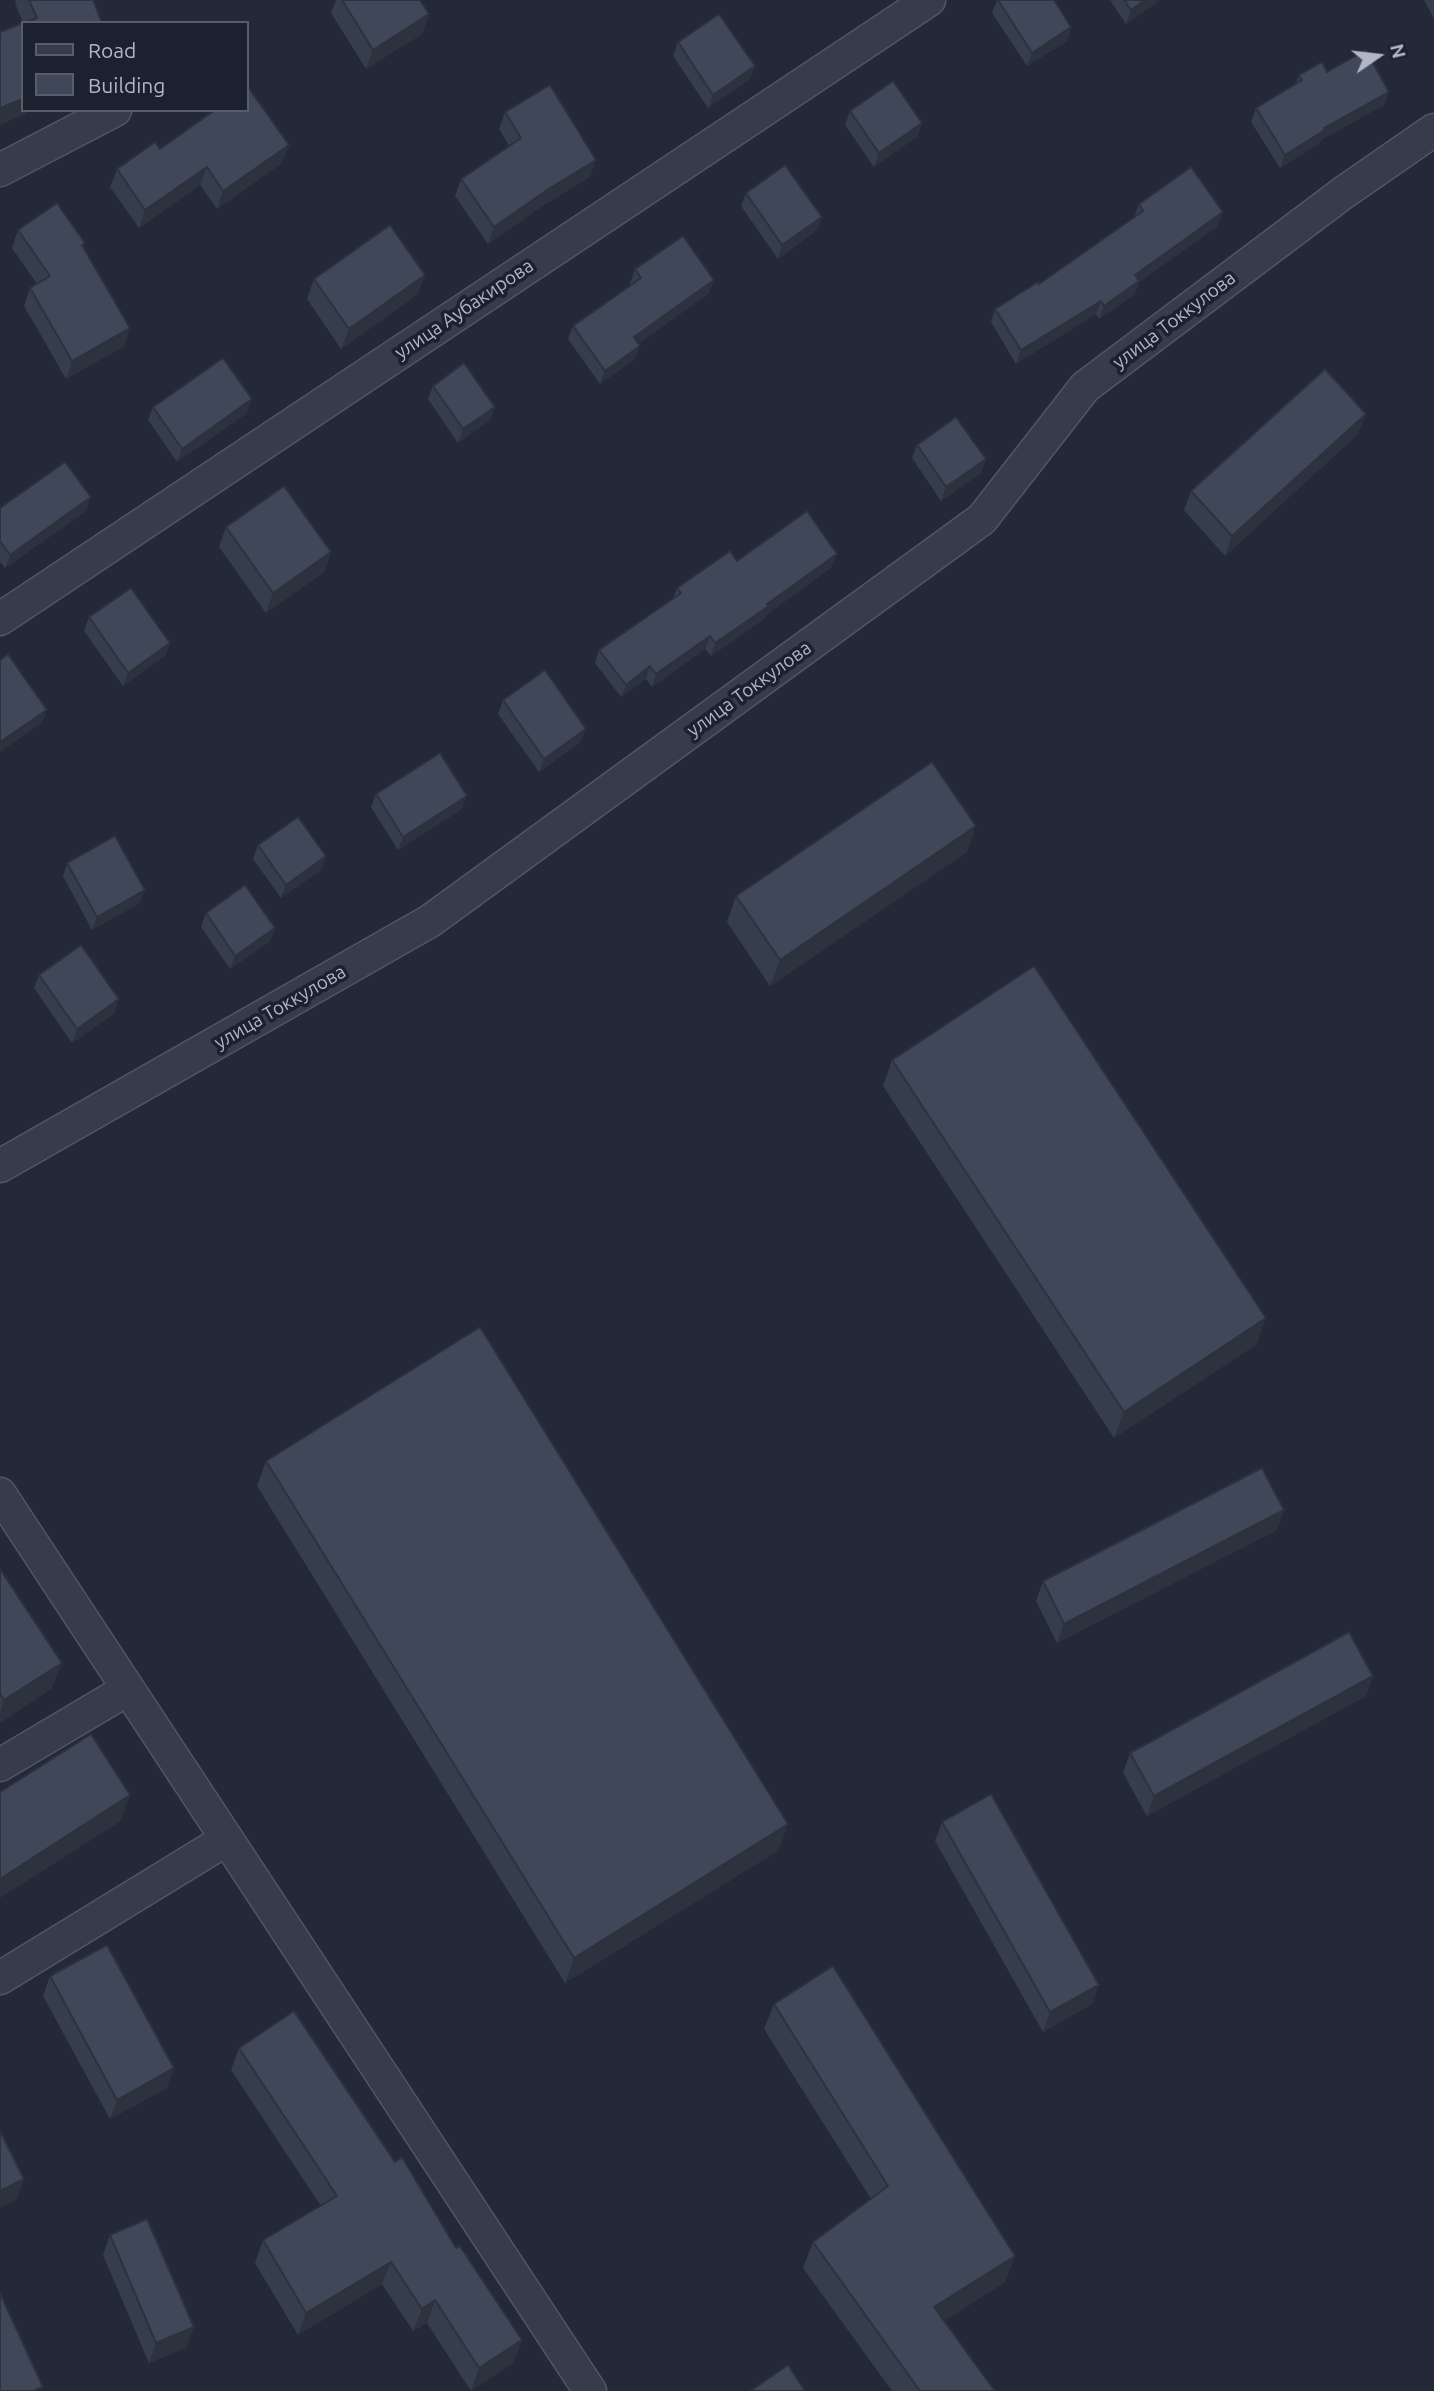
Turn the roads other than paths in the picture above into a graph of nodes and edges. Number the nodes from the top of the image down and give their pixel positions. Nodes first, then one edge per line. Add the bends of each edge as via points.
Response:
1 (929, 0) edge
2 (111, 112) edge
3 (1434, 130) edge
4 (0, 170) edge
5 (0, 619) edge
6 (0, 1166) edge
7 (0, 1494) edge
8 (128, 1689) junction
9 (0, 1765) edge
10 (227, 1839) junction
11 (0, 1978) edge
12 (590, 2391) edge

1 - 5 street, улица Аубакирова
2 - 4 street
3 - 6 street, улица Токкулова via 1085,387 982,519 430,922
7 - 8 street
8 - 9 street
8 - 10 street
10 - 11 street
10 - 12 street

